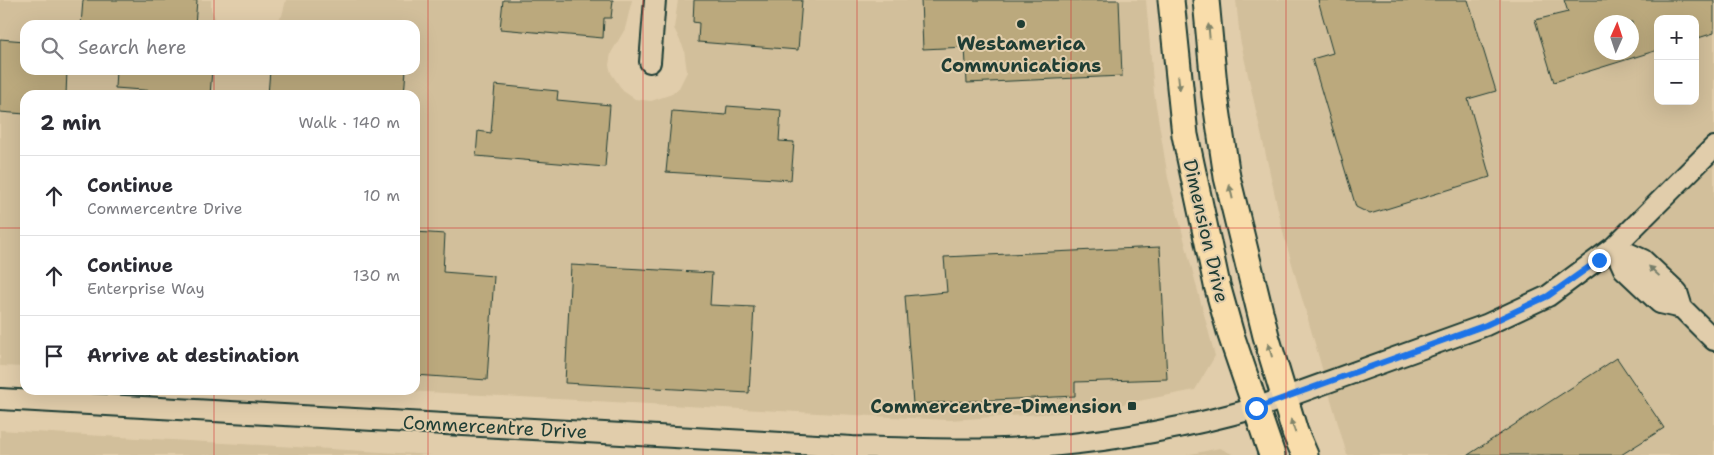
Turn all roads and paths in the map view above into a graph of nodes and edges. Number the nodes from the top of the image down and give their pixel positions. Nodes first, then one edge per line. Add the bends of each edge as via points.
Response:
1 (655, 0) edge
2 (1171, 0) edge
3 (1206, 0) edge
4 (650, 62) dead end
5 (1714, 147) edge
6 (1614, 247) junction
7 (1714, 340) edge
8 (1283, 397) junction
9 (0, 399) edge
10 (1256, 408) junction
11 (852, 451) edge
12 (1272, 455) edge
13 (1305, 455) edge

1 - 4 street
2 -> 10 main road, Dimension Drive via 1187,144 1217,285
8 -> 3 main road, Dimension Drive via 1227,177
5 - 6 street, Commercentre Drive
6 - 7 street via 1624,269 1660,303 1682,308
6 - 8 street, Commercentre Drive via 1548,296 1486,325
8 - 10 street, Commercentre Drive
13 -> 8 main road, Dimension Drive
9 - 11 street, Commercentre Drive
10 - 11 street, Commercentre Drive via 1149,433 1050,446
10 - 12 main road, Dimension Drive

